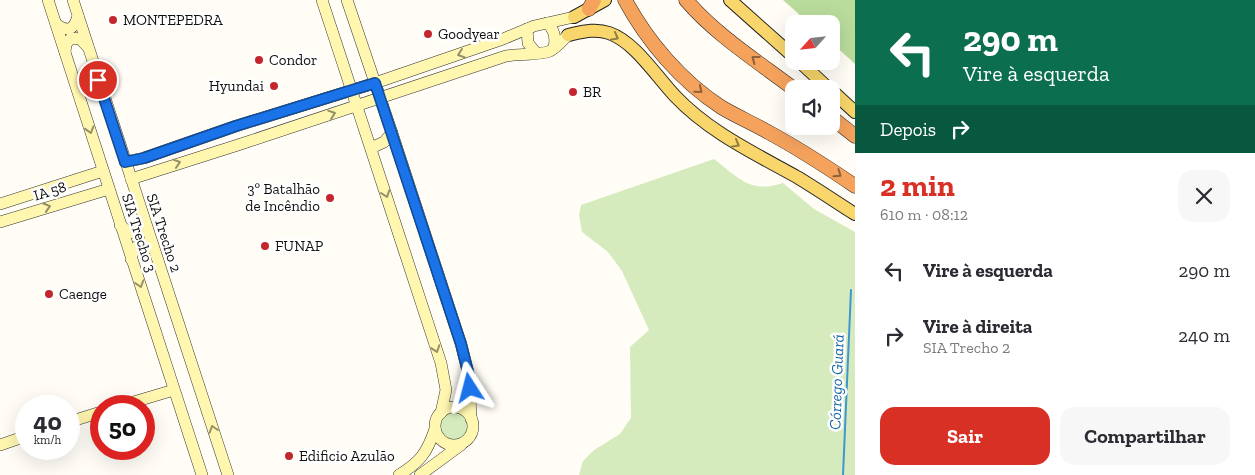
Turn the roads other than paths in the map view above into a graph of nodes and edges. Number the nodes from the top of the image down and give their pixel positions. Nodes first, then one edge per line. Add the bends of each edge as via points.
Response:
1 (48, 0) edge
2 (72, 0) edge
3 (322, 0) edge
4 (347, 0) edge
5 (605, 0) edge
6 (625, 0) edge
7 (686, 0) edge
8 (730, 0) edge
9 (592, 4) edge
10 (78, 16) junction
11 (574, 17) joint
12 (547, 23) junction
13 (56, 24) junction
14 (527, 29) junction
15 (568, 35) joint
16 (88, 47) junction
17 (554, 48) junction
18 (785, 49) edge
19 (65, 52) junction
20 (536, 53) junction
21 (809, 70) edge
22 (819, 80) edge
23 (785, 82) edge
24 (375, 83) junction
25 (352, 90) junction
26 (380, 98) junction
27 (840, 99) edge
28 (356, 105) junction
29 (855, 112) edge
30 (840, 124) edge
31 (392, 133) junction
32 (855, 136) edge
33 (371, 148) junction
34 (125, 162) junction
35 (103, 171) junction
36 (87, 176) junction
37 (131, 178) junction
38 (855, 186) edge
39 (109, 189) junction
40 (93, 193) junction
41 (0, 204) edge
42 (855, 214) edge
43 (0, 222) edge
44 (145, 222) junction
45 (120, 224) junction
46 (154, 250) junction
47 (131, 259) junction
48 (174, 390) junction
49 (155, 396) edge
50 (441, 413) junction
51 (471, 418) junction
52 (435, 429) junction
53 (15, 440) edge
54 (462, 443) junction
55 (0, 445) edge
56 (202, 475) edge
57 (228, 475) edge
58 (399, 475) edge
59 (420, 475) edge

1 - 13 main road, SIA Trecho 3
2 - 10 main road, SIA Trecho 2
3 - 25 main road
4 - 24 main road
5 - 9 main road
6 -> 38 highway via 664,56 692,84 739,118 767,131
23 -> 7 highway via 720,32
8 - 18 main road
9 - 11 main road
10 - 13 main road via 72,28 65,29
10 - 16 main road, SIA Trecho 2
11 - 12 main road
12 - 14 main road
12 - 17 main road via 555,35
13 - 19 main road, SIA Trecho 3
14 - 20 main road via 528,43
14 -> 24 main road
15 - 17 main road
15 -> 42 main road via 595,30 617,37 636,52 694,114 724,137 800,178
16 - 19 main road via 80,39 71,38
16 - 34 main road, SIA Trecho 2
17 - 20 main road
19 -> 35 main road, SIA Trecho 3
20 - 26 main road via 506,56
21 - 22 main road
24 - 25 main road
24 - 26 main road
25 - 28 main road
25 - 34 main road
26 - 28 main road
26 - 31 main road
27 - 29 main road
28 - 33 main road
37 -> 28 main road
30 - 32 highway
31 - 33 main road via 384,142
31 - 51 main road via 461,344 469,376
33 -> 50 main road via 441,363 446,390
34 - 37 main road, SIA Trecho 2
35 - 36 main road, IA 58
35 - 39 main road, SIA Trecho 3
36 - 40 main road
36 - 41 main road, IA 58
37 - 44 main road, SIA Trecho 2
39 - 40 main road, IA 58
39 - 45 main road, SIA Trecho 3
43 -> 40 main road, IA 58
44 - 45 main road via 134,234
44 - 46 main road, SIA Trecho 2
45 - 47 main road, SIA Trecho 3
46 - 47 main road via 140,244 133,249
57 -> 46 main road, SIA Trecho 2
47 -> 48 main road, SIA Trecho 3
48 - 49 main road
48 - 56 main road, SIA Trecho 3
50 - 51 main road via 457,408
50 - 52 main road
51 - 54 main road via 473,430
52 - 54 main road via 445,443
52 - 58 main road via 425,454
53 - 55 main road
54 - 59 main road

